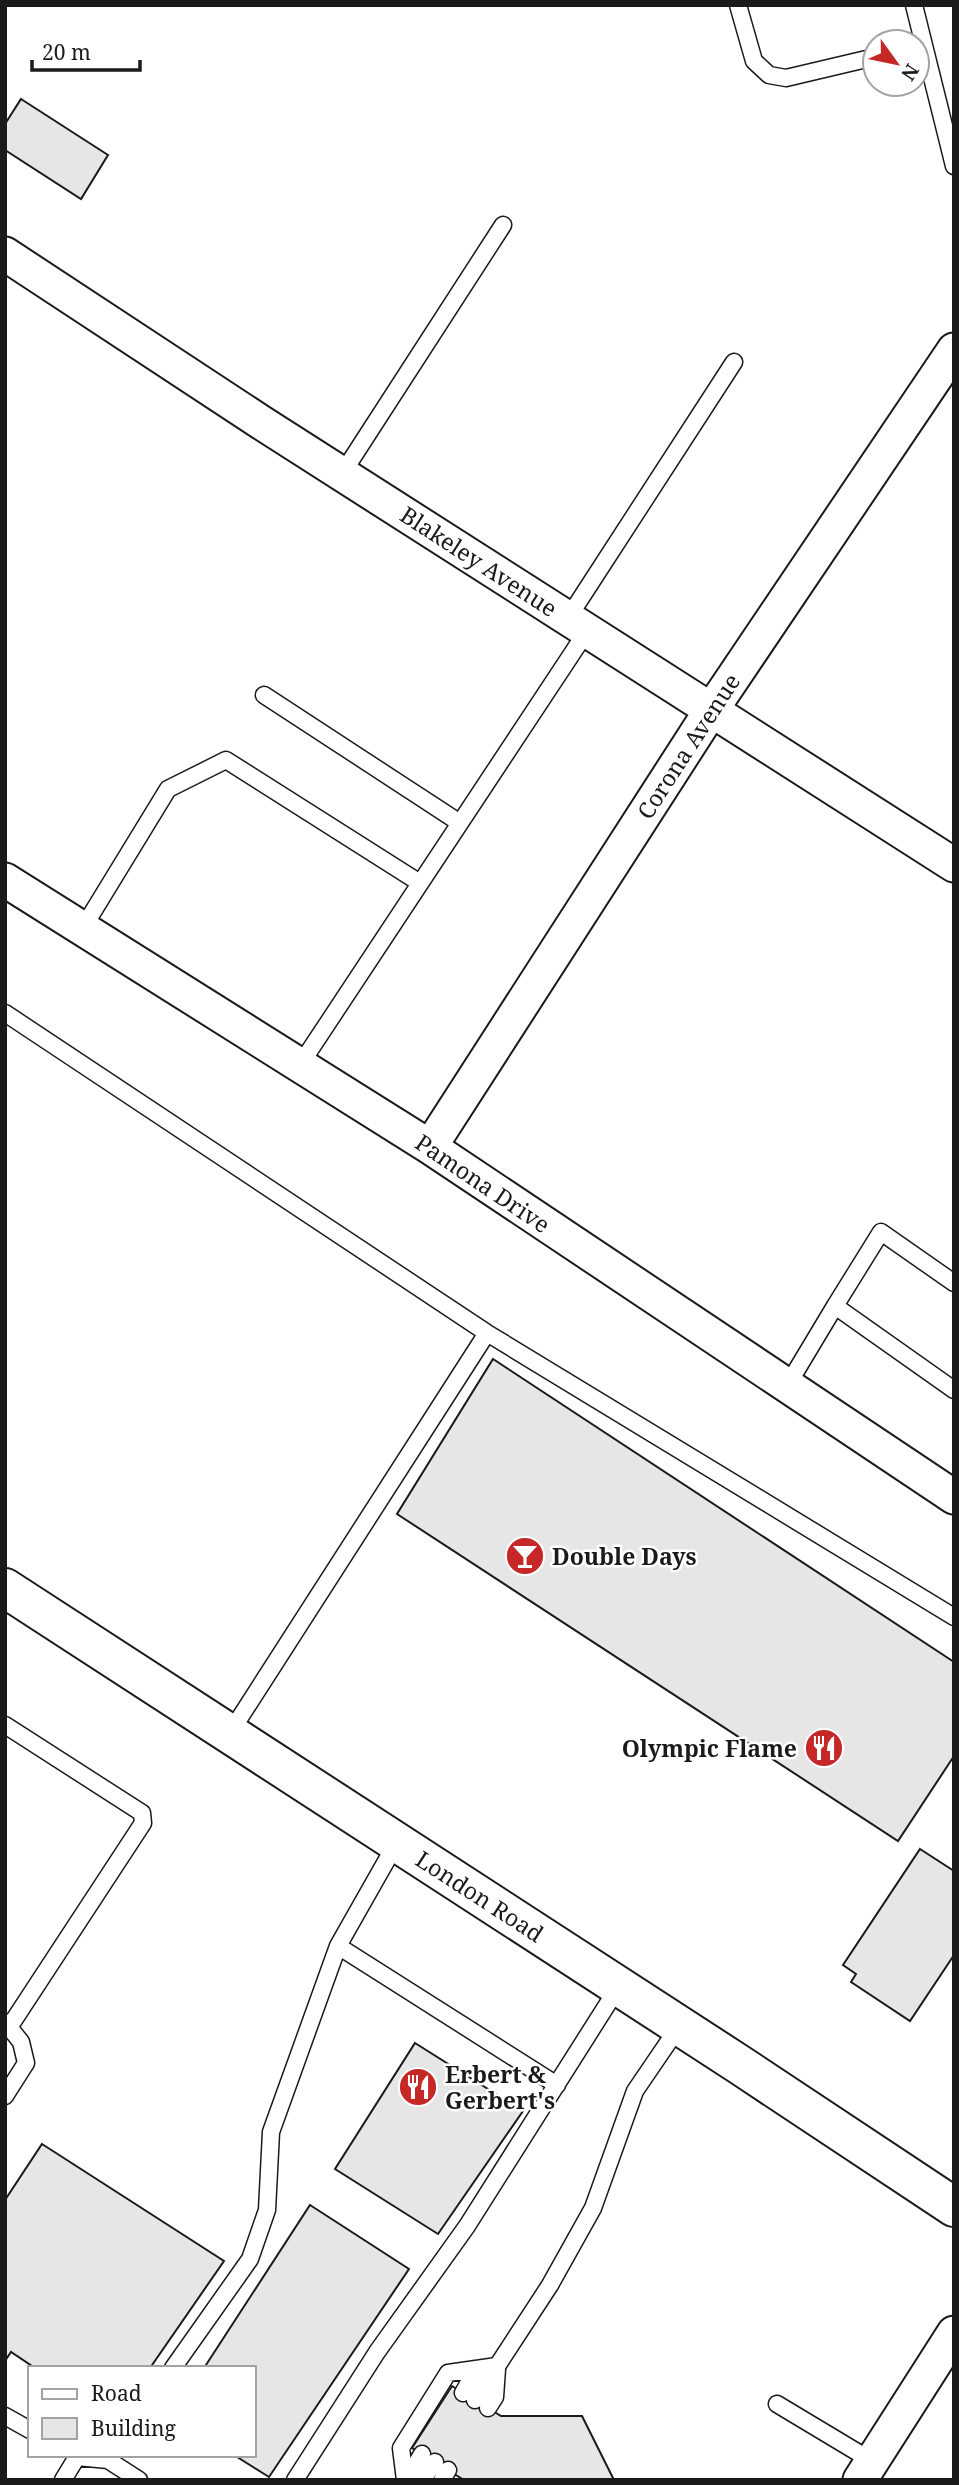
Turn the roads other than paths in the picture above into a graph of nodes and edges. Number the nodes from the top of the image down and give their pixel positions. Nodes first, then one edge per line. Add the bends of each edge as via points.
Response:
1 (738, 5) edge
2 (914, 5) edge
3 (918, 28) edge
4 (861, 60) edge
5 (931, 82) edge
6 (954, 166) edge
7 (503, 225) dead end
8 (5, 254) edge
9 (954, 350) edge
10 (734, 362) dead end
11 (342, 474) junction
12 (577, 624) junction
13 (264, 695) dead end
14 (712, 709) junction
15 (460, 823) junction
16 (954, 865) edge
17 (5, 880) edge
18 (421, 883) junction
19 (82, 928) junction
20 (5, 1013) edge
21 (300, 1065) junction
22 (430, 1147) junction
23 (954, 1283) edge
24 (835, 1306) junction
25 (487, 1333) junction
26 (787, 1386) junction
27 (954, 1390) edge
28 (954, 1497) edge
29 (5, 1588) edge
30 (954, 1617) edge
31 (5, 1724) edge
32 (230, 1733) junction
33 (397, 1842) junction
34 (338, 1947) junction
35 (619, 1986) junction
36 (8, 2024) edge
37 (680, 2025) junction
38 (557, 2085) junction
39 (5, 2096) edge
40 (954, 2207) edge
41 (954, 2333) edge
42 (174, 2366) edge
43 (497, 2366) junction
44 (475, 2400) dead end
45 (777, 2404) dead end
46 (5, 2416) edge
47 (28, 2429) edge
48 (75, 2457) edge
49 (110, 2458) edge
50 (437, 2467) edge
51 (866, 2470) edge
52 (63, 2480) edge
53 (139, 2480) edge
54 (295, 2480) edge
55 (405, 2480) edge
56 (412, 2480) edge
57 (422, 2480) edge

1 - 4 lane via 754,61 769,75 786,78
2 - 3 lane
5 - 6 lane
7 - 11 lane
8 - 11 street, Blakeley Avenue
9 - 14 street, Corona Avenue
10 - 12 lane
11 - 12 street, Blakeley Avenue
12 - 14 street, Blakeley Avenue
12 - 15 lane
13 - 15 lane
14 - 16 street, Blakeley Avenue
14 - 22 street, Corona Avenue
15 - 18 lane
17 - 19 street, Pamona Drive
18 - 19 lane via 226,760 168,789
18 - 21 lane
19 - 21 street, Pamona Drive
20 - 25 lane
21 - 22 street, Pamona Drive
22 - 26 street, Pamona Drive
23 - 24 lane via 881,1231
24 - 26 lane
24 - 27 lane
25 - 30 lane
25 - 32 lane
26 - 28 street, Pamona Drive
29 - 32 street, London Road
31 - 36 lane via 142,1813 143,1823
32 - 33 street, London Road
33 - 34 lane
33 - 35 street, London Road
34 - 38 lane
34 - 42 lane via 271,2132 267,2210 250,2259
35 - 37 street, London Road
35 - 38 lane
36 - 39 lane via 21,2042 26,2063
37 - 40 street, London Road
37 - 43 lane via 635,2091 593,2208
38 - 54 lane
41 - 51 street
43 - 44 lane
43 - 55 lane via 448,2373 401,2448
45 - 51 lane
46 - 47 lane
48 - 52 lane
49 - 53 lane
50 - 56 lane via 416,2464
50 - 57 lane

